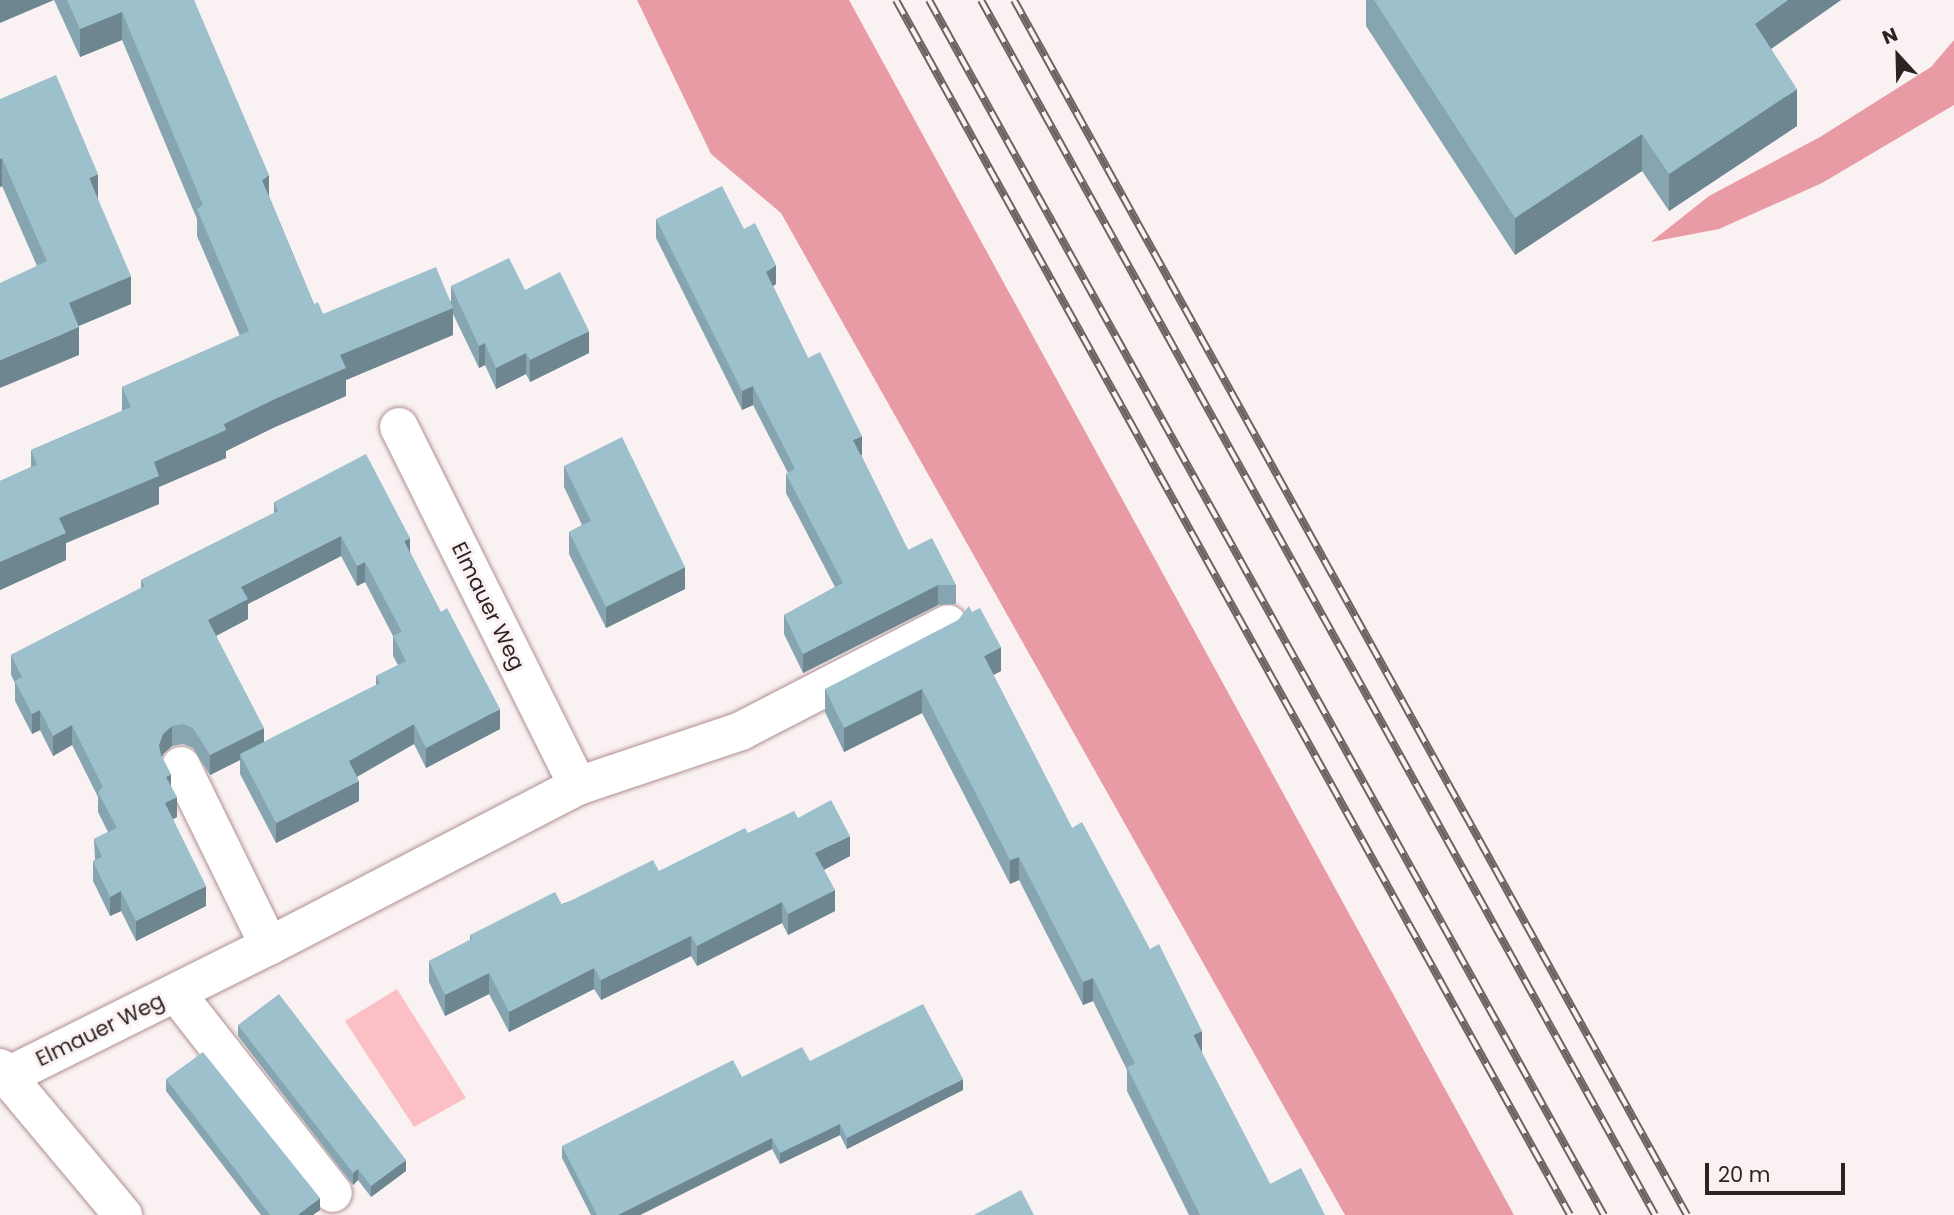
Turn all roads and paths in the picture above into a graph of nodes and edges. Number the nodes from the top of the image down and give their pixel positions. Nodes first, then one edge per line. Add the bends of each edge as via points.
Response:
1 (399, 427) dead end
2 (948, 625) edge
3 (181, 766) dead end
4 (578, 786) junction
5 (269, 946) junction
6 (176, 993) junction
7 (3, 1072) edge
8 (332, 1193) dead end
9 (123, 1215) edge

1 - 4 street, Elmauer Weg
2 - 4 street, Elmauer Weg via 741,731
3 - 5 street
4 - 5 street, Elmauer Weg
5 - 6 street, Elmauer Weg
6 - 7 street, Elmauer Weg
6 - 8 street
7 - 9 street

